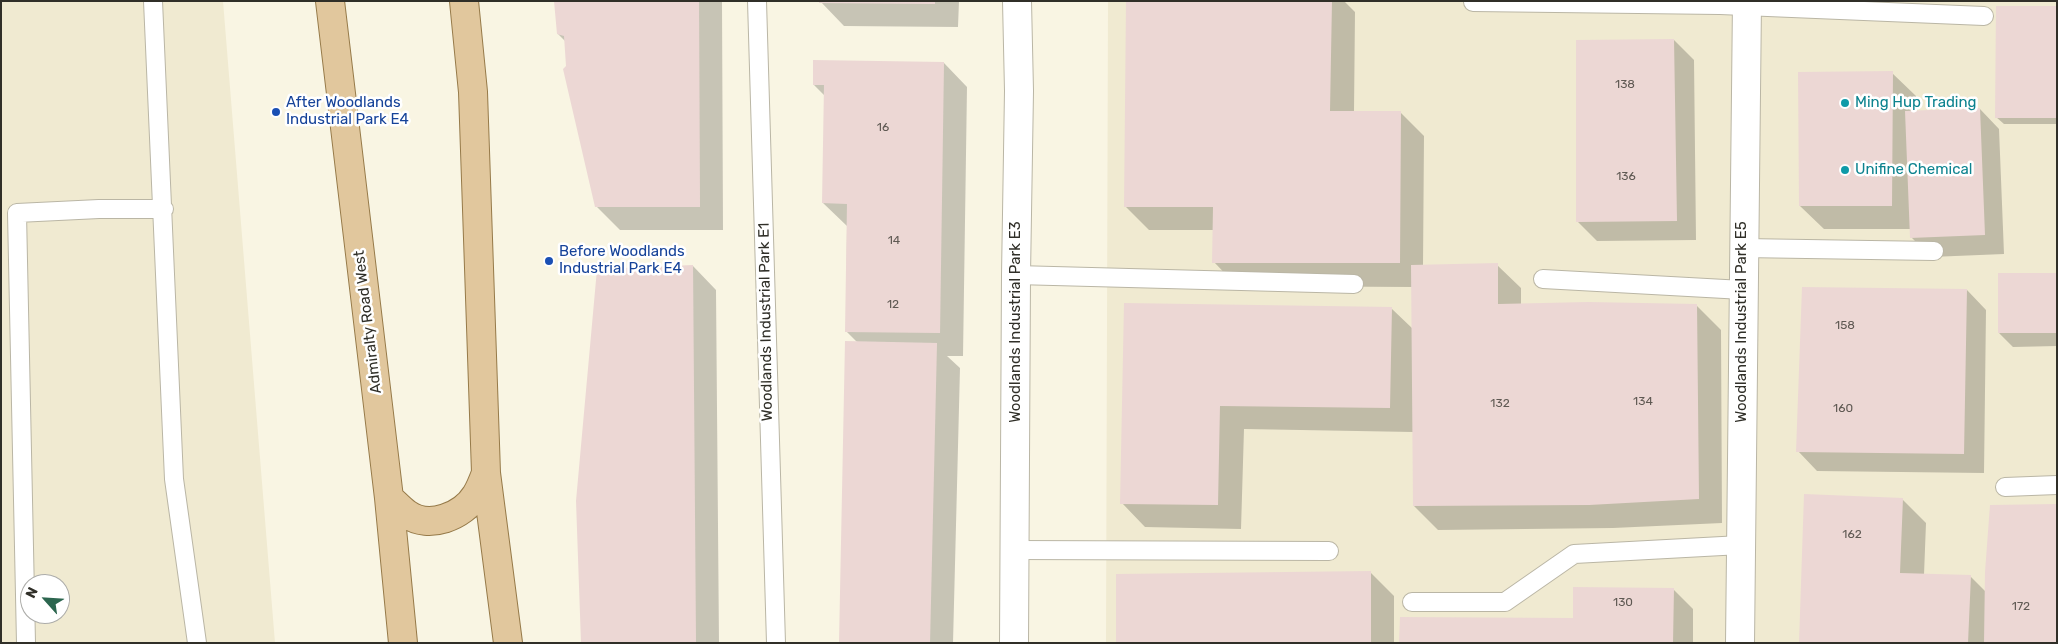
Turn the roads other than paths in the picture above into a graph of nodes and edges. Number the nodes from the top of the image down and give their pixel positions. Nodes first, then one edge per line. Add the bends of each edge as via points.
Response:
1 (153, 1) edge
2 (330, 1) edge
3 (464, 1) edge
4 (757, 1) edge
5 (1017, 1) edge
6 (1472, 2) edge
7 (1747, 4) edge
8 (1984, 16) dead end
9 (164, 209) junction
10 (1743, 248) junction
11 (1934, 250) dead end
12 (1016, 275) junction
13 (1543, 279) dead end
14 (1354, 284) dead end
15 (1743, 290) junction
16 (486, 474) junction
17 (2005, 486) dead end
18 (2057, 486) edge
19 (389, 498) junction
20 (1741, 545) junction
21 (1014, 550) junction
22 (1329, 551) dead end
23 (1412, 602) dead end
24 (26, 643) edge
25 (197, 643) edge
26 (403, 643) edge
27 (508, 643) edge
28 (776, 643) edge
29 (1014, 643) edge
30 (1740, 643) edge

1 - 9 lane
2 - 19 main road, Admiralty Road West
3 - 16 main road via 473,92
4 - 28 lane, Woodlands Industrial Park E1
5 - 12 street, Woodlands Industrial Park E3
6 - 7 lane
7 - 8 lane
7 - 10 street, Woodlands Industrial Park E5
9 - 24 lane via 17,213
9 - 25 lane via 174,479
10 - 11 lane
10 - 15 street, Woodlands Industrial Park E5
12 - 14 lane
12 - 21 street, Woodlands Industrial Park E3
13 - 15 lane
15 - 20 street, Woodlands Industrial Park E5
16 - 19 main road via 466,507 446,519 428,521 408,515
16 - 27 main road
17 - 18 lane
19 - 26 main road, Admiralty Road West
20 - 23 lane via 1574,554 1506,602
20 - 30 street, Woodlands Industrial Park E5
21 - 22 lane
21 - 29 street, Woodlands Industrial Park E3

